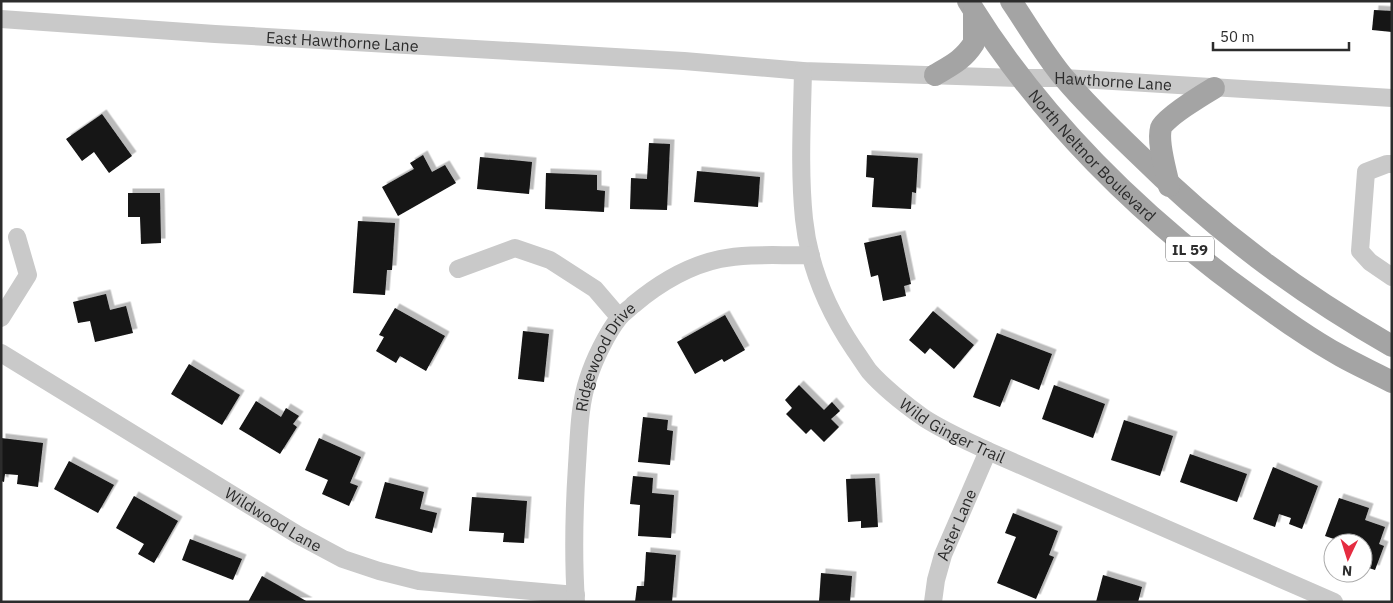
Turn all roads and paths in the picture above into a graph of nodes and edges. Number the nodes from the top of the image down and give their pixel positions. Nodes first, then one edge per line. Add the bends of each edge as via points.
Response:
1 (1011, 1) edge
2 (971, 6) edge
3 (1, 19) edge
4 (684, 61) joint
5 (803, 71) junction
6 (934, 75) junction
7 (1021, 78) junction
8 (1064, 78) junction
9 (1214, 88) junction
10 (1392, 98) edge
11 (1392, 164) edge
12 (1170, 186) junction
13 (16, 237) dead end
14 (810, 255) junction
15 (458, 269) dead end
16 (1392, 277) edge
17 (619, 317) junction
18 (1, 318) edge
19 (1392, 346) edge
20 (1, 353) edge
21 (1392, 382) edge
22 (988, 451) junction
23 (576, 598) edge
24 (933, 602) edge
25 (1334, 602) edge

1 - 8 main road, North Neltnor Boulevard / IL 59
2 - 6 main road via 974,43 963,58
2 - 7 main road, North Neltnor Boulevard / IL 59
3 - 4 street, East Hawthorne Lane
4 - 5 street, Hawthorne Lane
5 - 6 street, Hawthorne Lane
5 - 14 street, Wild Ginger Trail via 804,220
6 - 7 street, Hawthorne Lane
7 - 8 street, Hawthorne Lane
7 - 21 main road, North Neltnor Boulevard / IL 59 via 1099,166 1164,228 1228,280 1290,324 1340,356
8 - 9 street, Hawthorne Lane
8 - 12 main road, North Neltnor Boulevard / IL 59
9 - 10 street, Hawthorne Lane
9 - 12 main road via 1161,126 1160,144
11 - 16 street via 1366,172 1360,251
12 - 19 main road, North Neltnor Boulevard / IL 59 via 1269,268 1343,318
13 - 18 street via 28,275
14 - 17 street, Ridgewood Drive via 741,256 699,265 670,278
14 - 22 street, Wild Ginger Trail via 828,306 870,371 924,418
15 - 17 street via 515,248 550,260 595,289
17 - 23 street, Ridgewood Drive via 596,358 582,401 575,493
20 - 23 street, Wildwood Lane via 298,536 343,559 419,581
22 - 24 street, Aster Lane via 943,555
22 - 25 street, Wild Ginger Trail

